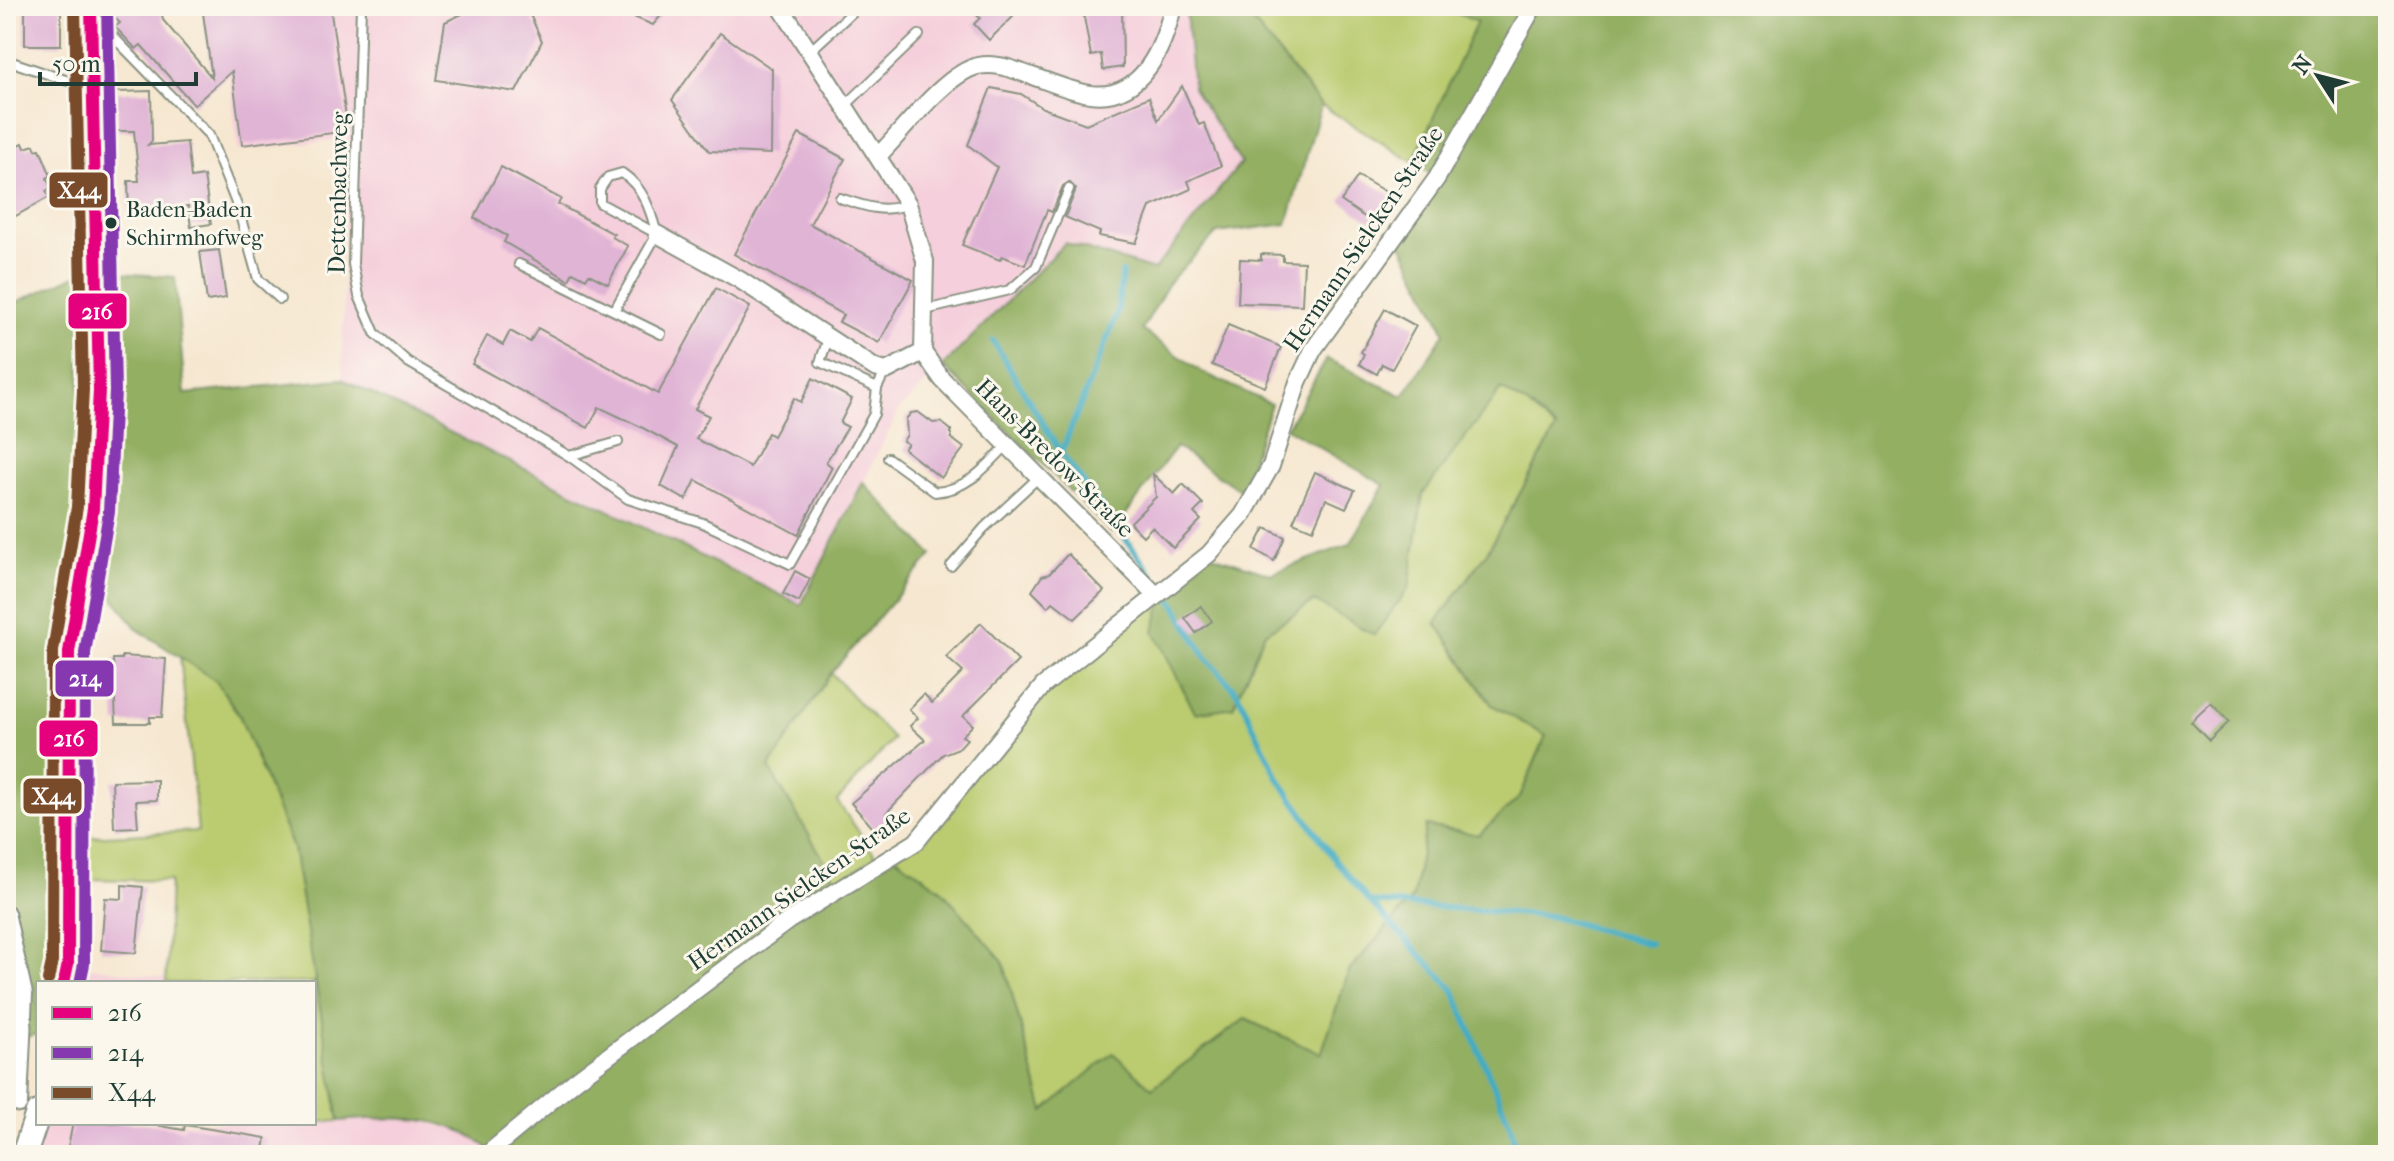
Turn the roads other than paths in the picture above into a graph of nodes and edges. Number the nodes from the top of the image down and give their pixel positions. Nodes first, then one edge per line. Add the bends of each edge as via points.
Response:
1 (361, 6) edge
2 (780, 6) edge
3 (859, 6) edge
4 (1173, 6) edge
5 (1534, 6) edge
6 (91, 10) edge
7 (919, 35) dead end
8 (810, 51) junction
9 (6, 60) edge
10 (90, 88) junction
11 (845, 106) junction
12 (879, 155) junction
13 (1069, 189) dead end
14 (840, 198) dead end
15 (908, 204) junction
16 (657, 234) junction
17 (519, 264) dead end
18 (280, 299) dead end
19 (615, 309) junction
20 (925, 310) junction
21 (661, 334) dead end
22 (828, 339) junction
23 (923, 352) junction
24 (886, 371) junction
25 (877, 388) junction
26 (618, 442) dead end
27 (1009, 444) junction
28 (569, 456) junction
29 (888, 458) dead end
30 (1041, 475) junction
31 (951, 566) dead end
32 (1162, 590) junction
33 (6, 913) edge
34 (64, 981) edge
35 (21, 1110) edge
36 (24, 1155) edge
37 (486, 1155) edge

1 - 28 lane, Dettenbachweg via 353,264 359,296 375,333 408,362
2 - 8 street
3 - 8 lane
4 - 12 street via 1164,44 1142,76 1116,92 1092,94 999,65 978,66 957,75
5 - 32 street, Hermann-Sielcken-Straße via 1437,178 1313,350 1271,466 1243,515 1209,554
6 - 10 main road
6 - 18 lane via 209,135 258,279
7 - 11 lane
8 - 11 street
9 - 10 lane
10 - 34 main road via 97,462 69,652
11 - 12 street
12 - 15 street
13 - 20 lane via 1036,267 1010,290
14 - 15 lane via 871,209
15 - 20 street via 925,261
16 - 16 lane via 647,200 633,180 622,173 608,177 600,189 600,203
16 - 19 lane
16 - 22 street via 740,280
17 - 19 lane
19 - 21 lane
20 - 23 street
22 - 24 street
22 - 25 lane via 820,362
23 - 24 street
23 - 27 street, Hans-Bredow-Straße via 942,379
24 - 25 lane
25 - 28 lane via 874,414 790,564 703,523 628,499
26 - 28 lane
27 - 29 lane via 979,474 944,492 935,492
27 - 30 street, Hans-Bredow-Straße
30 - 31 lane
30 - 32 street, Hans-Bredow-Straße
32 - 37 street, Hermann-Sielcken-Straße via 1043,686 916,842 777,929
33 - 35 street via 24,994
35 - 36 main road

